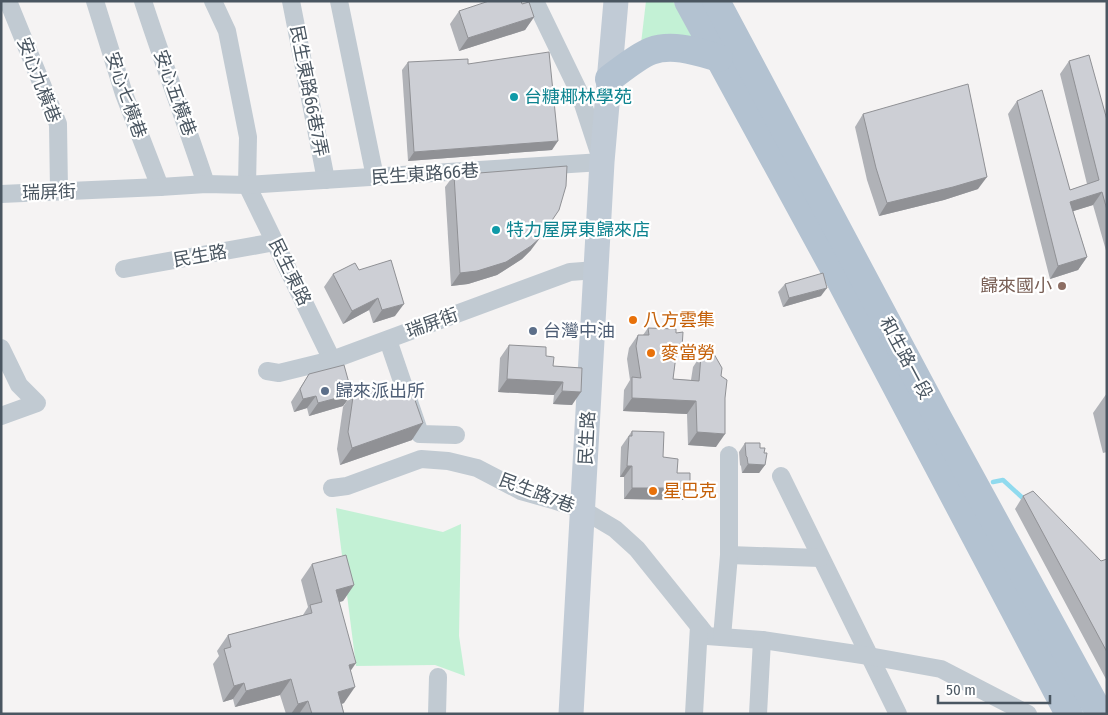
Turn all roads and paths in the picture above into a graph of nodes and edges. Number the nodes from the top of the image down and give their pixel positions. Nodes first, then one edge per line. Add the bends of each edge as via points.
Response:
1 (8, 1) edge
2 (95, 1) edge
3 (143, 1) edge
4 (213, 1) edge
5 (291, 1) edge
6 (339, 1) edge
7 (535, 1) edge
8 (616, 1) edge
9 (688, 1) edge
10 (716, 1) edge
11 (719, 58) junction
12 (609, 78) junction
13 (602, 162) junction
14 (375, 177) junction
15 (326, 180) junction
16 (206, 184) junction
17 (248, 185) junction
18 (160, 187) junction
19 (60, 191) junction
20 (1, 194) edge
21 (275, 242) junction
22 (124, 269) dead end
23 (596, 270) junction
24 (388, 340) junction
25 (1, 348) edge
26 (332, 360) junction
27 (267, 372) dead end
28 (1, 416) edge
29 (456, 436) dead end
30 (728, 455) dead end
31 (780, 476) dead end
32 (332, 488) dead end
33 (582, 510) junction
34 (729, 555) junction
35 (820, 558) junction
36 (699, 626) junction
37 (722, 637) junction
38 (762, 640) junction
39 (869, 656) junction
40 (438, 677) dead end
41 (438, 714) edge
42 (571, 714) edge
43 (694, 714) edge
44 (758, 714) edge
45 (898, 714) edge
46 (1028, 714) edge
47 (1069, 714) edge
48 (1100, 714) edge

1 - 19 street, 安心九橫巷 via 58,124
2 - 18 street, 安心七橫巷 via 124,94
3 - 16 street, 安心五橫巷
4 - 17 street via 227,30 248,137
5 - 15 street, 民生東路66巷7弄
6 - 14 street
7 - 13 street via 579,92
8 - 12 street
9 - 11 main road, 和生路一段
10 - 48 main road, 和生路一段
11 - 12 main road via 682,48 662,48
11 - 47 main road, 和生路一段
12 - 13 street
13 - 14 street, 民生東路66巷
13 - 23 street, 民生路
14 - 15 street, 民生東路66巷
15 - 17 street, 民生東路66巷
16 - 17 street, 瑞屏街
16 - 18 street, 瑞屏街
17 - 21 street, 民生東路
18 - 19 street, 瑞屏街
19 - 20 street, 瑞屏街
21 - 22 street, 民生路
21 - 26 street, 民生東路
23 - 24 street, 瑞屏街 via 570,272
23 - 33 street, 民生路
24 - 26 street, 瑞屏街
24 - 29 street via 420,434
25 - 28 street via 19,385 37,402
26 - 27 street, 瑞屏街 via 279,373
30 - 34 street
31 - 35 street
32 - 33 street, 民生路7巷 via 347,486 421,459 448,461 477,468 521,491
33 - 36 street, 民生路7巷 via 615,529 636,549
33 - 42 street, 民生路
34 - 35 street
34 - 37 street
35 - 39 street
36 - 37 street, 民生路7巷 via 707,636
36 - 43 street
37 - 38 street, 民生路7巷
38 - 39 street, 民生路7巷
38 - 44 street
39 - 45 street
39 - 46 street, 民生路7巷 via 941,669
40 - 41 street

